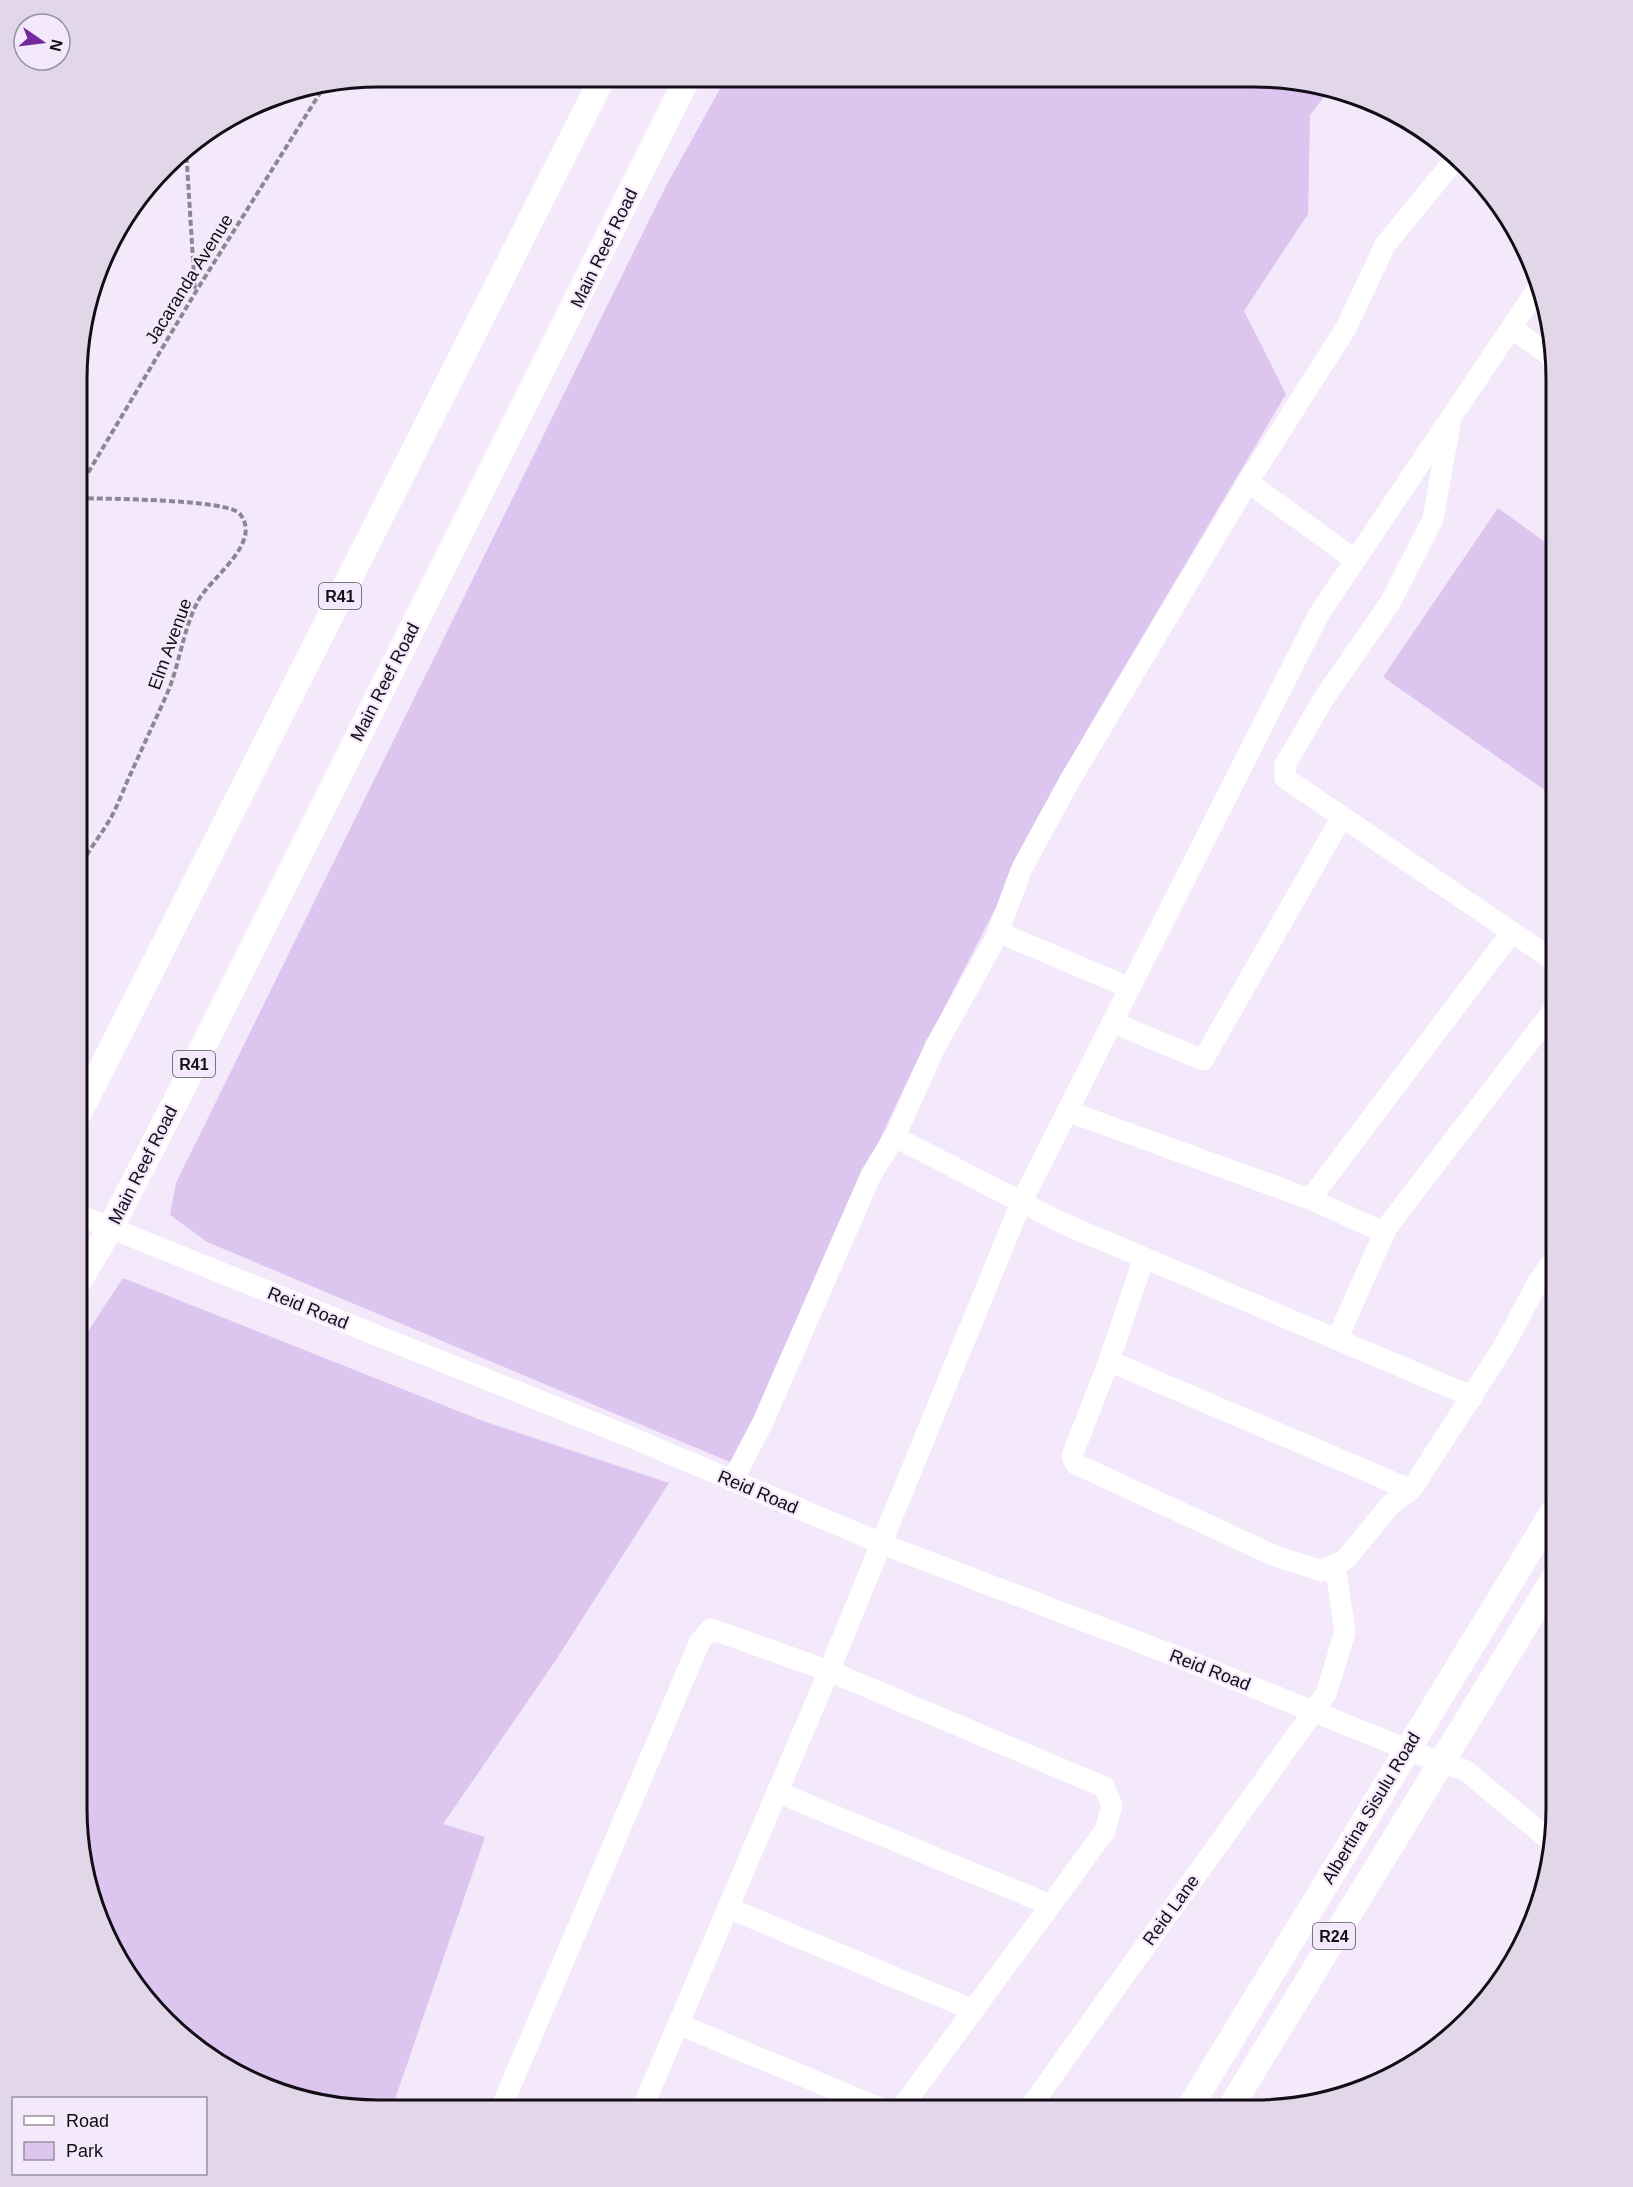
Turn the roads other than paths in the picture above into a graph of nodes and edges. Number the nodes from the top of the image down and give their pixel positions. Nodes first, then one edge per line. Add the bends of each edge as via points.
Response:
1 (598, 87) edge
2 (683, 87) edge
3 (1452, 163) edge
4 (1534, 294) edge
5 (1511, 328) junction
6 (1545, 351) edge
7 (1451, 414) junction
8 (1248, 482) junction
9 (1355, 560) junction
10 (1342, 817) junction
11 (998, 932) junction
12 (1512, 932) junction
13 (1546, 955) edge
14 (1130, 988) junction
15 (1546, 1020) edge
16 (1112, 1022) junction
17 (87, 1097) edge
18 (1067, 1111) junction
19 (901, 1140) dead end
20 (1310, 1199) junction
21 (1021, 1203) junction
22 (87, 1219) edge
23 (110, 1229) junction
24 (1385, 1233) junction
25 (1144, 1258) junction
26 (87, 1267) edge
27 (1546, 1271) edge
28 (1337, 1340) junction
29 (1109, 1361) junction
30 (1473, 1397) junction
31 (732, 1481) junction
32 (1411, 1490) junction
33 (1546, 1523) edge
34 (879, 1542) junction
35 (1335, 1565) junction
36 (1546, 1591) edge
37 (829, 1671) junction
38 (1314, 1711) junction
39 (1407, 1748) junction
40 (1441, 1763) junction
41 (777, 1792) junction
42 (1545, 1836) edge
43 (1050, 1905) junction
44 (728, 1908) junction
45 (973, 2010) junction
46 (678, 2024) junction
47 (504, 2100) edge
48 (646, 2100) edge
49 (860, 2100) edge
50 (907, 2100) edge
51 (1035, 2100) edge
52 (1194, 2100) edge
53 (1235, 2100) edge

1 - 17 main road, R41
2 - 23 main road, Main Reef Road / R41
3 - 8 street via 1385,245 1346,328
4 - 5 street
5 - 6 street
5 - 7 street
7 - 9 street
7 - 10 street via 1433,519 1390,603 1324,698 1285,765 1285,778
8 - 9 street
8 - 11 street via 1070,780 1022,868
9 - 14 street via 1319,614
10 - 12 street
10 - 16 street via 1203,1060
11 - 14 street
11 - 31 street via 935,1047 896,1134 871,1175 762,1424
12 - 13 street
12 - 20 street
14 - 16 street
15 - 24 street
16 - 18 street
18 - 20 street
18 - 21 street
19 - 21 street
20 - 24 street
21 - 25 street
21 - 34 street
22 - 23 street, Reid Road
23 - 26 main road, Main Reef Road / R41
23 - 31 street, Reid Road
24 - 28 street
25 - 28 street
25 - 29 street
27 - 30 street
28 - 30 street
29 - 32 street
29 - 35 street via 1072,1456 1076,1464 1275,1556 1322,1571
30 - 32 street
31 - 34 street, Reid Road
32 - 35 street via 1391,1504 1346,1559
33 - 39 main road, Albertina Sisulu Road / R24
34 - 37 street
34 - 38 street, Reid Road
35 - 38 street, Reid Lane via 1345,1632 1326,1694
36 - 40 main road, Albertina Sisulu Road / R24
37 - 41 street
37 - 43 street via 1104,1787 1112,1805 1105,1831
37 - 47 street via 711,1629 700,1641
38 - 39 street, Reid Road
38 - 51 street, Reid Lane
39 - 40 street, Reid Road
39 - 52 main road, Albertina Sisulu Road / R24
40 - 42 street, Reid Road via 1465,1770
40 - 53 main road, Albertina Sisulu Road / R24
41 - 43 street
41 - 44 street
43 - 45 street
44 - 45 street
44 - 46 street
45 - 50 street
46 - 48 street
46 - 49 street

